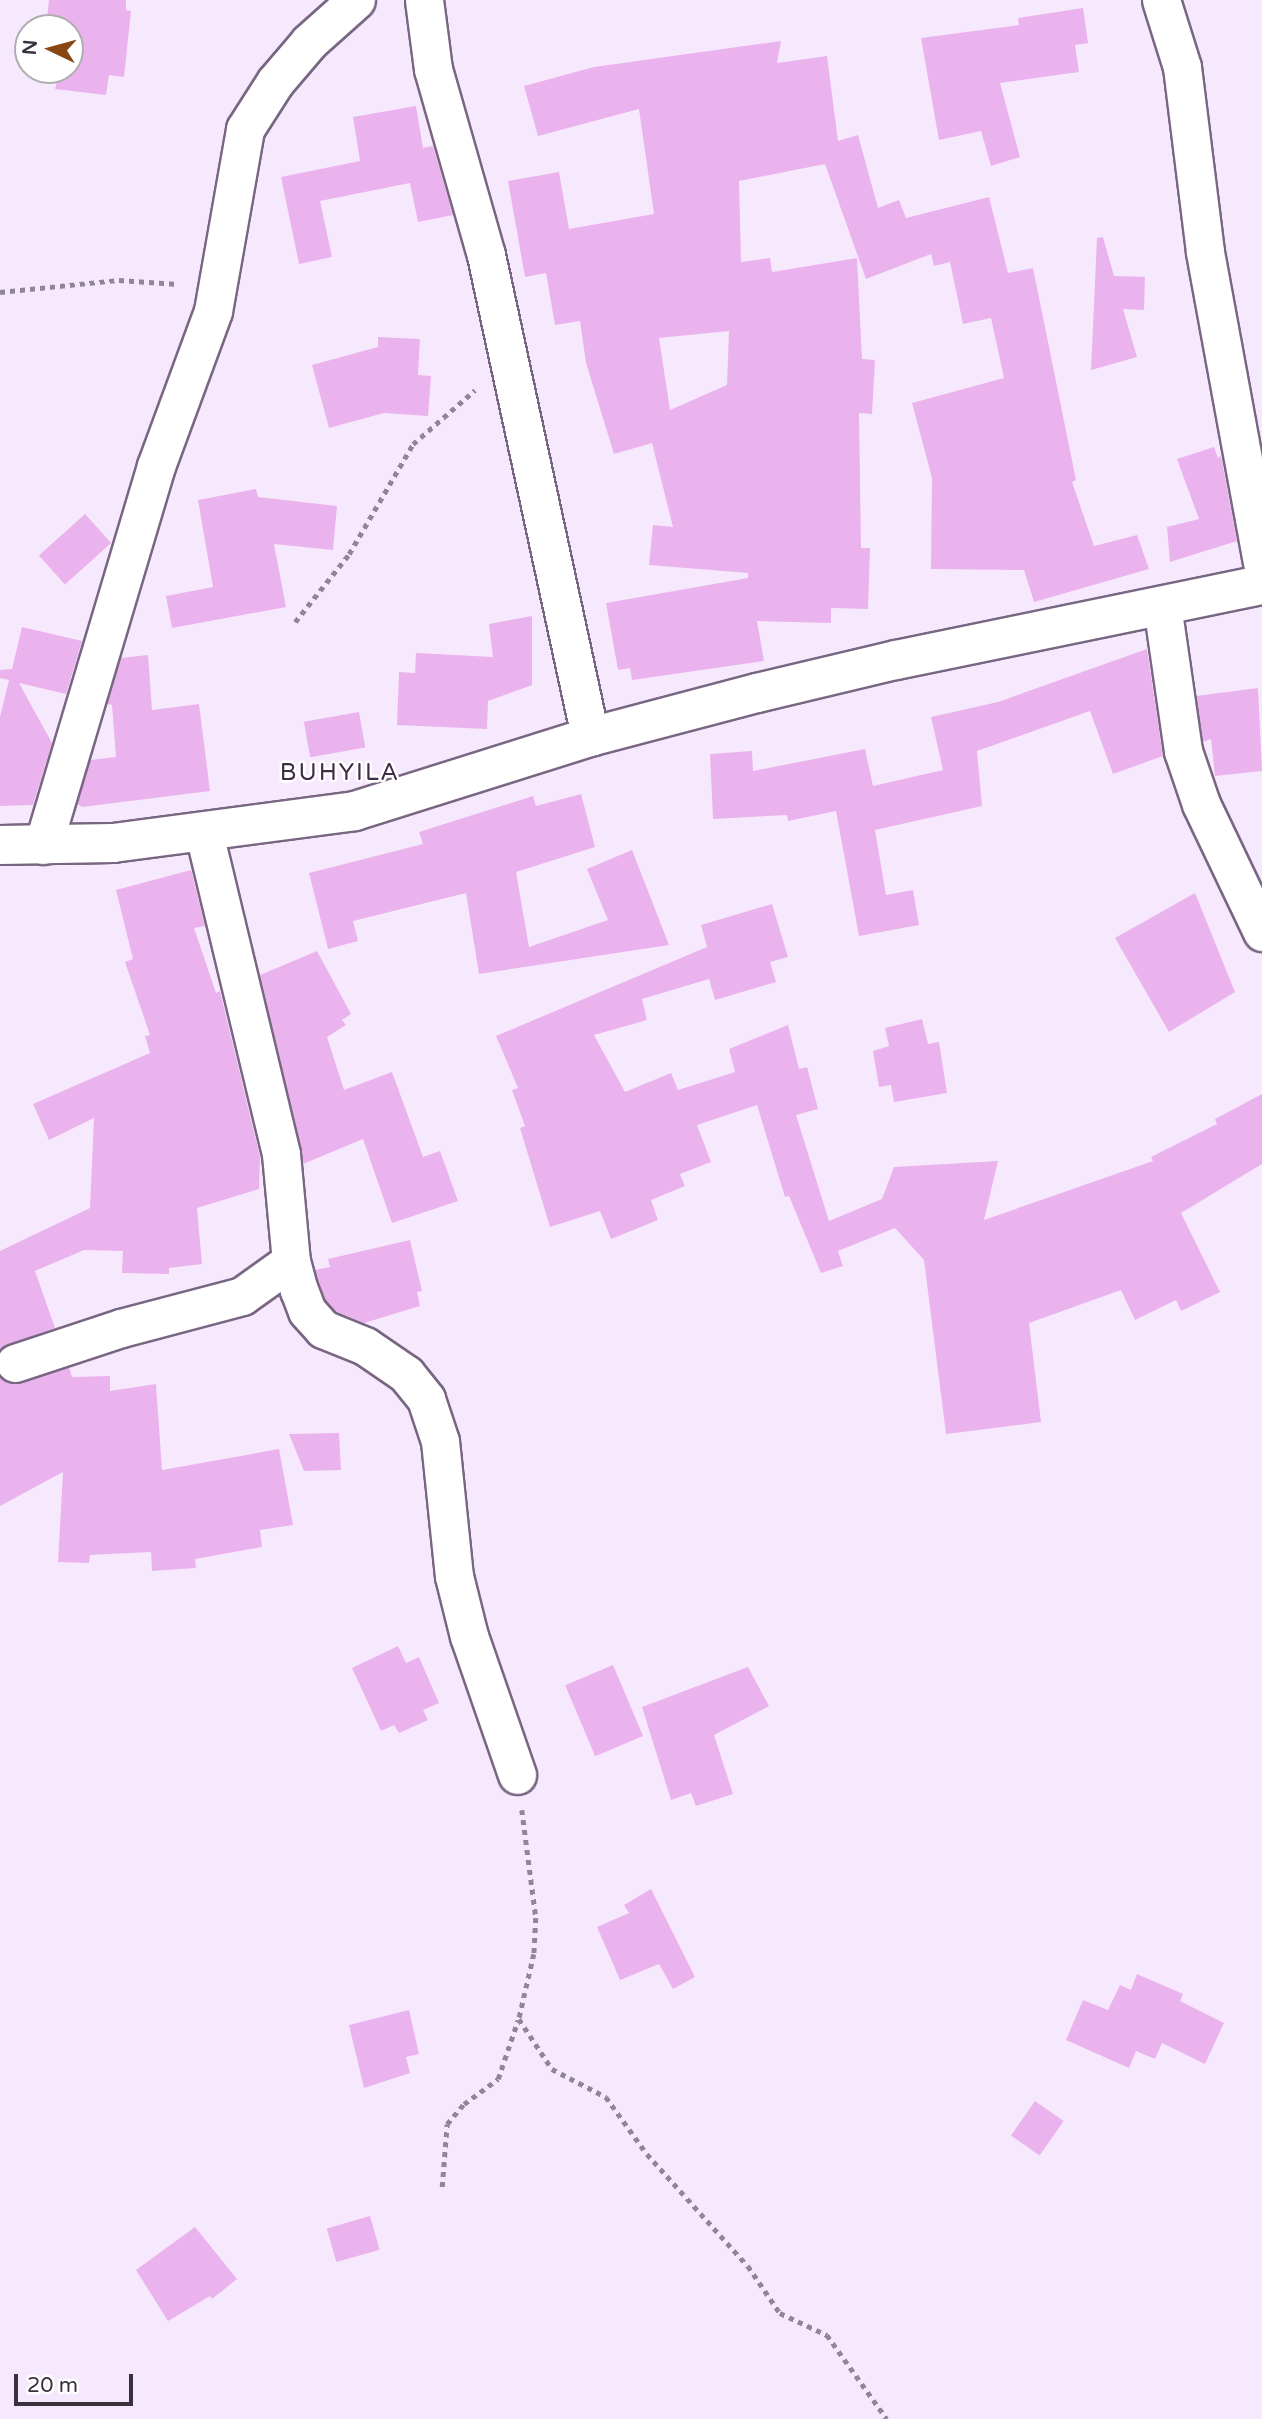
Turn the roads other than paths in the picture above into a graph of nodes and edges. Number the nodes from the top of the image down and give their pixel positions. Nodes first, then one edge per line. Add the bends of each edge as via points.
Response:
1 (356, 0) edge
2 (424, 0) edge
3 (1161, 0) edge
4 (1262, 563) edge
5 (1262, 585) edge
6 (1162, 605) junction
7 (590, 737) junction
8 (204, 833) junction
9 (0, 845) edge
10 (43, 845) junction
11 (1262, 932) edge
12 (291, 1261) junction
13 (15, 1363) dead end
14 (517, 1775) road end

1 - 10 street via 309,42 275,82 245,130 213,311 156,466
2 - 7 street via 433,69 486,256
3 - 4 street via 1182,67 1201,228
5 - 6 street
6 - 7 street via 895,660
6 - 11 street via 1183,751 1201,804
7 - 8 street via 355,811
8 - 10 street
8 - 12 street via 281,1154
9 - 10 street
12 - 13 street via 242,1296 121,1328
12 - 14 street via 307,1311 323,1329 365,1346 406,1374 426,1399 440,1441 454,1576 469,1636

